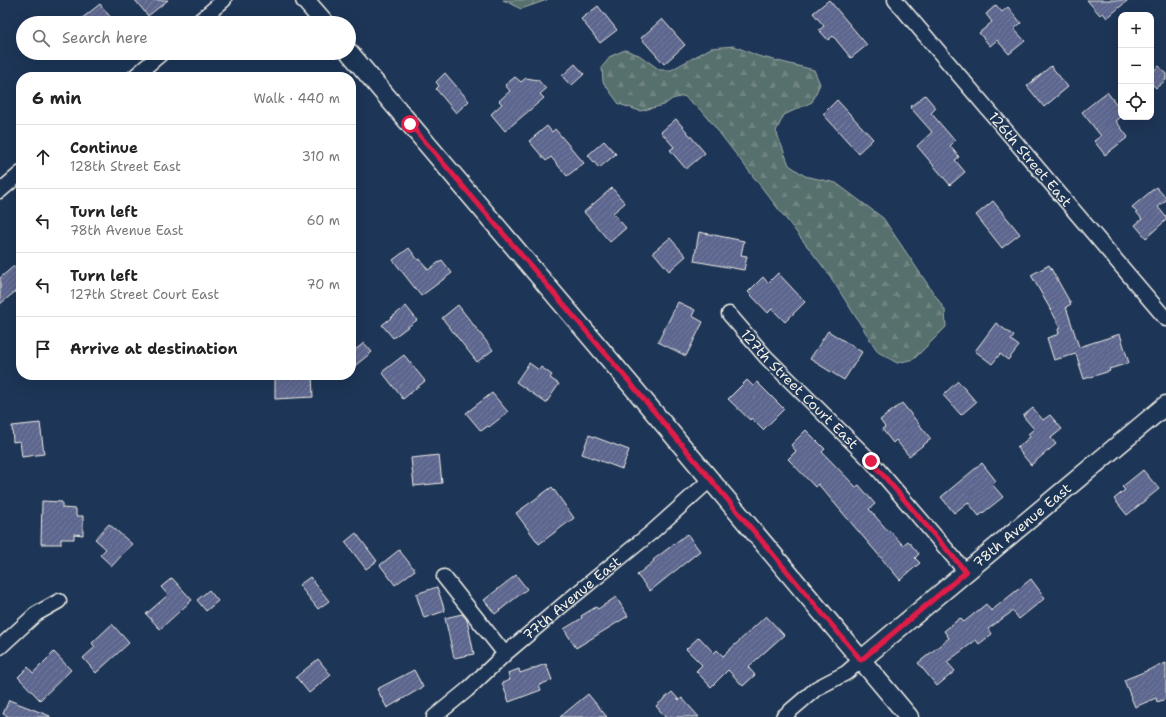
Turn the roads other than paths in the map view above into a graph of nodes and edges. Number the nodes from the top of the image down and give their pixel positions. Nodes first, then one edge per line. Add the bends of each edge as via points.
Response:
1 (224, 0) edge
2 (305, 0) edge
3 (896, 0) edge
4 (205, 16) edge
5 (319, 16) edge
6 (154, 60) edge
7 (356, 60) edge
8 (140, 72) edge
9 (16, 177) edge
10 (0, 191) edge
11 (729, 314) dead end
12 (1166, 319) edge
13 (1166, 405) edge
14 (710, 480) junction
15 (966, 572) junction
16 (444, 577) dead end
17 (59, 601) dead end
18 (0, 647) edge
19 (505, 654) junction
20 (861, 660) junction
21 (434, 717) edge
22 (783, 717) edge
23 (909, 717) edge

1 - 4 street
2 - 5 street
3 - 12 street, 126th Street East
6 - 8 street
7 - 14 street
9 - 10 street
11 - 15 street, 127th Street Court East via 766,357 871,461
13 - 15 street, 78th Avenue East
14 - 19 street, 77th Avenue East via 652,532
14 - 20 street
15 - 20 street, 78th Avenue East
16 - 19 street
17 - 18 street via 36,614
19 - 21 street, 77th Avenue East
20 - 22 street, 78th Avenue East via 846,672 817,688
20 - 23 street

